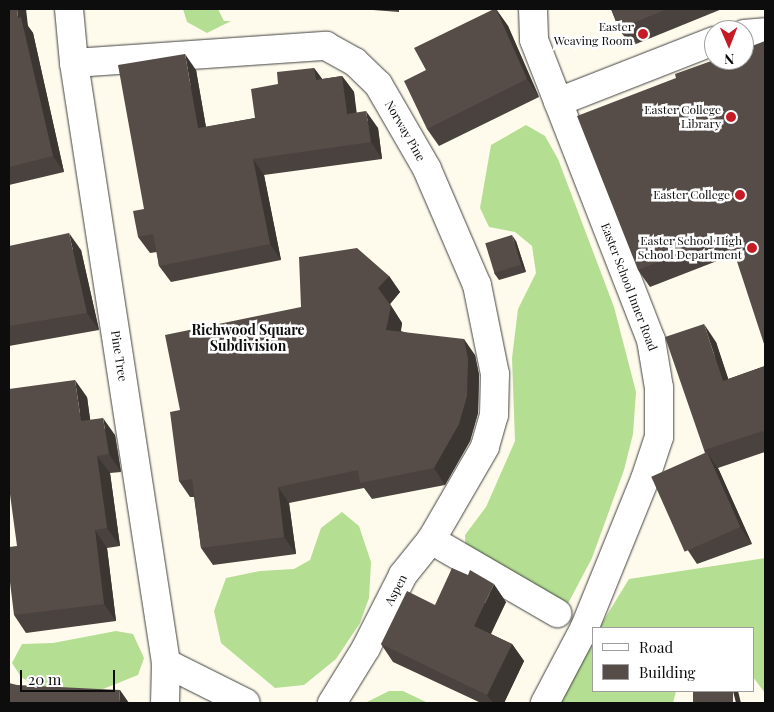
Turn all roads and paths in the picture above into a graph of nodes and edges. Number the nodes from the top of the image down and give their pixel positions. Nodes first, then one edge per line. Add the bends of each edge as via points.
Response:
1 (69, 9) edge
2 (533, 9) edge
3 (704, 45) edge
4 (74, 63) junction
5 (560, 108) junction
6 (467, 480) joint
7 (431, 540) junction
8 (557, 613) dead end
9 (166, 663) junction
10 (165, 703) edge
11 (246, 703) edge
12 (332, 703) edge
13 (545, 703) edge

1 - 4 street, Pine Tree
2 - 5 street, Easter School Inner Road via 534,40
3 - 5 street
4 - 6 street, Norway Pine via 326,46 355,62 378,84 428,170 477,285 495,374 494,415 484,447
4 - 9 street, Pine Tree
5 - 13 street, Easter School Inner Road via 651,340 660,388 659,437 584,629
6 - 7 street, Aspen
7 - 8 street
7 - 12 street, Aspen via 403,575 366,648
9 - 10 street, Pine Tree
9 - 11 street

